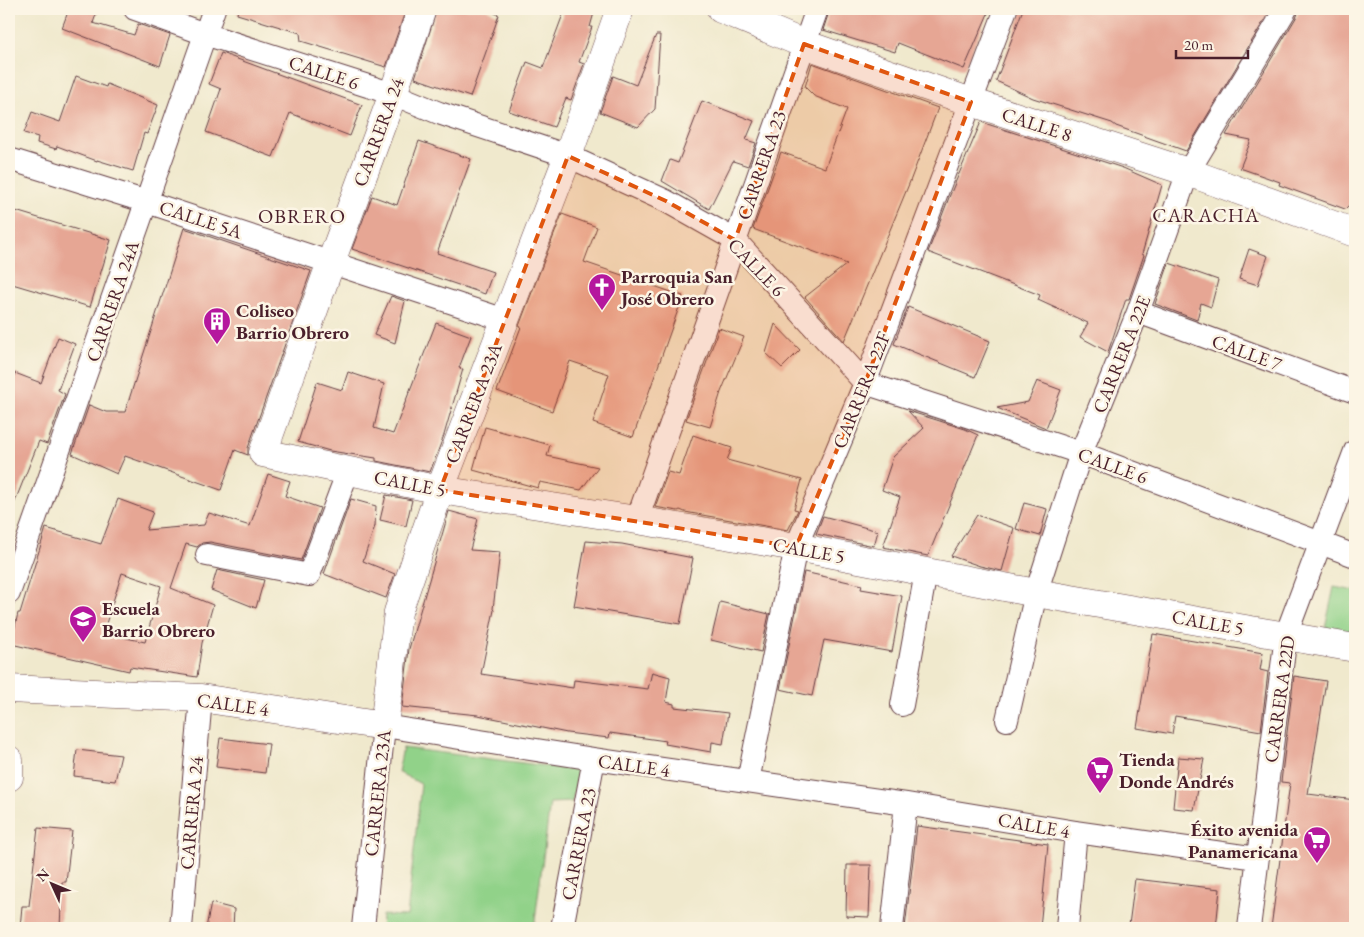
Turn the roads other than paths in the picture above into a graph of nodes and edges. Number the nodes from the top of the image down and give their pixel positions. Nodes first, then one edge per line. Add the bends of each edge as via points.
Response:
1 (135, 9) edge
2 (214, 9) edge
3 (422, 9) edge
4 (620, 9) edge
5 (721, 9) edge
6 (817, 9) edge
7 (1006, 9) edge
8 (1286, 9) edge
9 (205, 34) junction
10 (804, 44) junction
11 (393, 94) junction
12 (971, 102) junction
13 (568, 156) junction
14 (9, 159) edge
15 (1188, 172) junction
16 (147, 202) junction
17 (1355, 233) edge
18 (735, 240) junction
19 (331, 262) junction
20 (1138, 312) junction
21 (505, 320) junction
22 (865, 383) junction
23 (1355, 392) edge
24 (1355, 451) edge
25 (263, 453) joint
26 (1081, 453) junction
27 (348, 470) junction
28 (440, 490) junction
29 (637, 520) junction
30 (1320, 543) junction
31 (796, 547) junction
32 (207, 555) dead end
33 (1355, 556) edge
34 (926, 572) junction
35 (9, 593) edge
36 (1036, 593) junction
37 (1286, 635) junction
38 (1355, 648) edge
39 (9, 688) edge
40 (201, 698) junction
41 (902, 706) dead end
42 (1007, 720) dead end
43 (384, 726) junction
44 (9, 760) edge
45 (594, 760) junction
46 (9, 777) edge
47 (748, 781) junction
48 (906, 804) junction
49 (1076, 832) junction
50 (1257, 858) junction
51 (181, 928) edge
52 (363, 928) edge
53 (562, 928) edge
54 (892, 928) edge
55 (1067, 928) edge
56 (1250, 928) edge

1 - 9 street, CALLE 6
2 - 9 street, CARRERA 24A
3 - 11 street, CARRERA 24
4 - 13 street, CARRERA 23A
5 - 10 street, CALLE 8
6 - 10 street, CARRERA 23
7 - 12 street, CARRERA 22F
8 - 15 street, CARRERA 22E
9 - 11 street, CALLE 6
9 - 16 street, CARRERA 24A
10 - 12 street, CALLE 8
10 - 18 street, CARRERA 23
11 - 13 street, CALLE 6
11 - 19 street, CARRERA 24
12 - 15 street, CALLE 8
12 - 22 street, CARRERA 22F
13 - 18 street, CALLE 6 via 666,201
13 - 21 street, CARRERA 23A
14 - 16 street, CALLE 5A
15 - 17 street, CALLE 8
15 - 20 street, CARRERA 22E
16 - 19 street, CALLE 5A
16 - 35 street, CARRERA 24A
18 - 22 street, CALLE 6
18 - 29 street, CARRERA 23
19 - 21 street, CALLE 5A
19 - 25 street, CARRERA 24
20 - 23 street, CALLE 7
20 - 26 street, CARRERA 22E
21 - 28 street, CARRERA 23A
22 - 26 street, CALLE 6
22 - 31 street, CARRERA 22F
24 - 30 street, CARRERA 22D
25 - 27 street, CALLE 5
26 - 30 street, CALLE 6
26 - 36 street, CARRERA 22E
27 - 28 street, CALLE 5
27 - 32 street via 309,574
28 - 29 street, CALLE 5
28 - 43 street, CARRERA 23A via 398,612
29 - 31 street, CALLE 5
30 - 33 street, CALLE 6
30 - 37 street, CARRERA 22D
31 - 34 street, CALLE 5
31 - 47 street, CARRERA 22F
34 - 36 street, CALLE 5
34 - 41 street
36 - 37 street, CALLE 5
36 - 42 street, CARRERA 22E
37 - 38 street, CALLE 5
37 - 50 street, CARRERA 22D
39 - 40 street, CALLE 4
40 - 43 street, CALLE 4
40 - 51 street, CARRERA 24
43 - 45 street, CALLE 4
43 - 52 street, CARRERA 23A
44 - 46 street
45 - 47 street, CALLE 4
45 - 53 street, CARRERA 23
47 - 48 street, CALLE 4
48 - 49 street, CALLE 4
48 - 54 street
49 - 50 street, CALLE 4
49 - 55 street
50 - 56 street, CARRERA 22D

